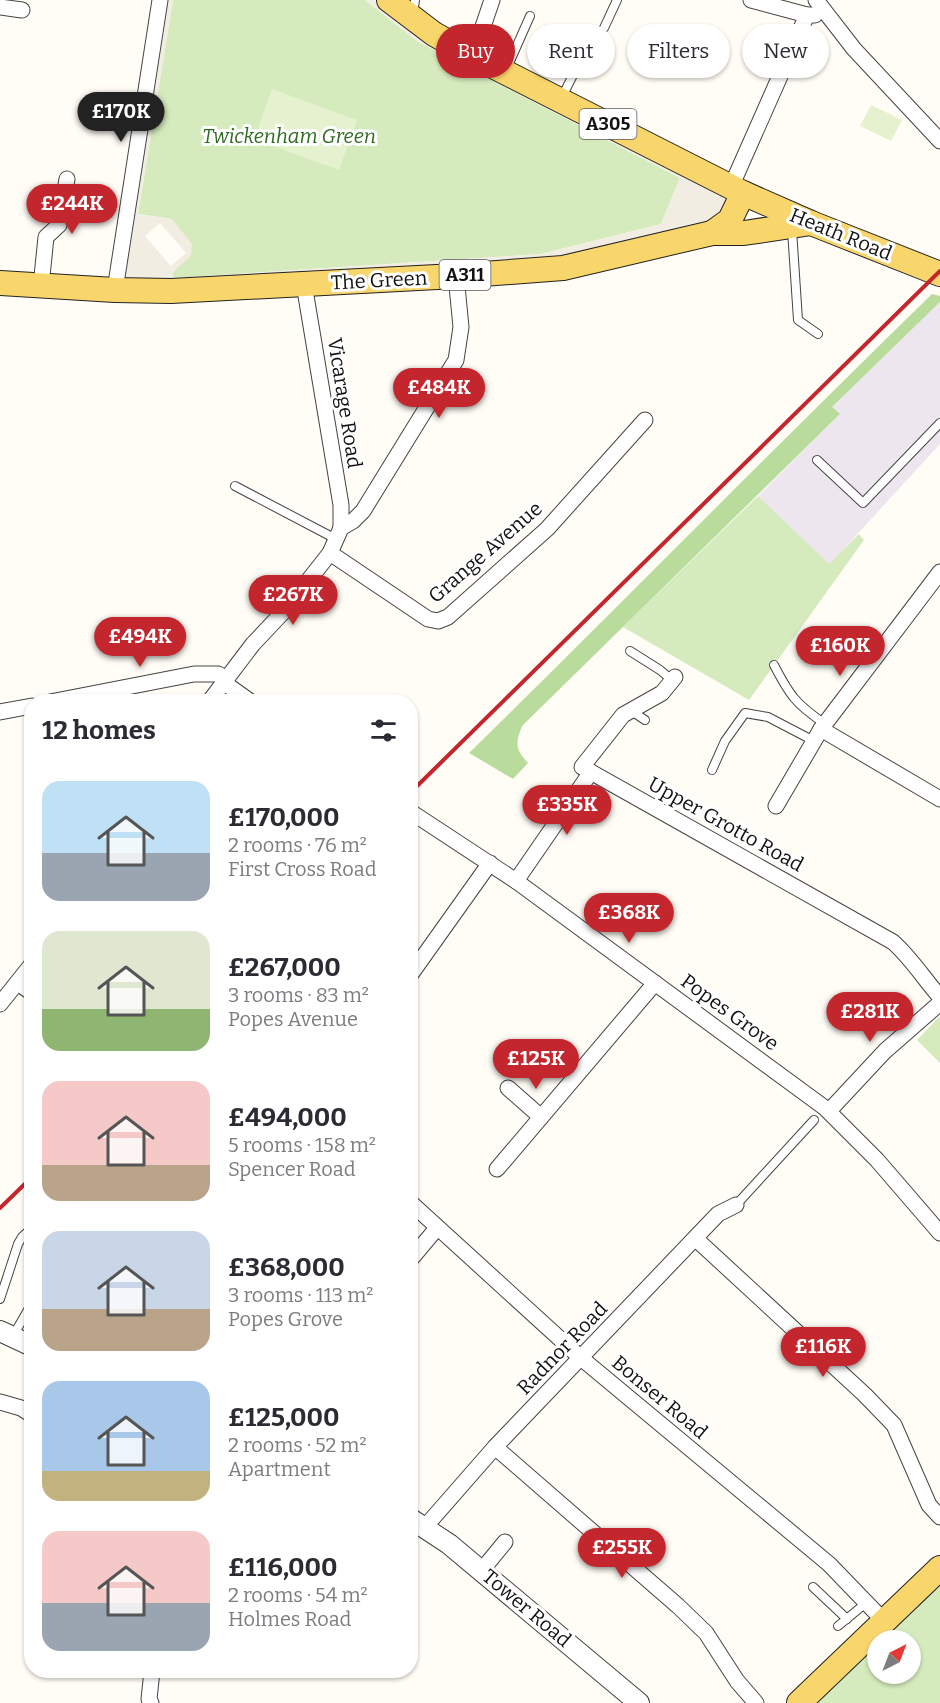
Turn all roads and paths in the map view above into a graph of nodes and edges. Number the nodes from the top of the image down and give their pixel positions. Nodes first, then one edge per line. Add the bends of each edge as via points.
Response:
1 (160, 0) edge
2 (389, 0) edge
3 (492, 0) edge
4 (617, 0) edge
5 (751, 0) edge
6 (0, 7) edge
7 (820, 7) edge
8 (414, 9) edge
9 (22, 10) dead end
10 (807, 15) junction
11 (530, 16) dead end
12 (484, 24) edge
13 (606, 24) edge
14 (436, 27) edge
15 (515, 52) edge
16 (515, 78) edge
17 (571, 78) edge
18 (560, 100) junction
19 (940, 141) edge
20 (67, 179) dead end
21 (737, 190) junction
22 (802, 224) junction
23 (712, 233) junction
24 (940, 274) edge
25 (456, 276) junction
26 (0, 283) edge
27 (304, 284) junction
28 (41, 286) junction
29 (115, 290) junction
30 (818, 334) dead end
31 (645, 420) dead end
32 (940, 423) edge
33 (817, 460) dead end
34 (235, 486) dead end
35 (336, 540) junction
36 (940, 572) edge
37 (630, 651) dead end
38 (774, 665) dead end
39 (674, 679) joint
40 (224, 680) junction
41 (91, 694) edge
42 (214, 694) edge
43 (241, 694) edge
44 (24, 708) edge
45 (630, 710) junction
46 (0, 712) edge
47 (645, 720) dead end
48 (820, 731) junction
49 (712, 770) dead end
50 (591, 772) junction
51 (940, 800) edge
52 (776, 806) dead end
53 (418, 817) edge
54 (490, 863) junction
55 (516, 881) junction
56 (418, 964) edge
57 (24, 975) edge
58 (18, 983) junction
59 (655, 983) junction
60 (24, 987) edge
61 (940, 997) edge
62 (940, 1003) edge
63 (0, 1004) edge
64 (508, 1088) dead end
65 (829, 1111) junction
66 (542, 1118) junction
67 (814, 1120) dead end
68 (497, 1168) dead end
69 (736, 1205) joint
70 (418, 1210) edge
71 (437, 1228) junction
72 (940, 1233) edge
73 (24, 1236) edge
74 (696, 1239) junction
75 (418, 1251) edge
76 (0, 1299) edge
77 (24, 1312) edge
78 (4, 1335) edge
79 (24, 1343) edge
80 (581, 1358) junction
81 (0, 1402) edge
82 (24, 1410) edge
83 (495, 1447) junction
84 (940, 1517) edge
85 (418, 1523) edge
86 (506, 1542) dead end
87 (940, 1568) edge
88 (482, 1570) junction
89 (813, 1587) dead end
90 (866, 1603) junction
91 (847, 1619) junction
92 (884, 1620) junction
93 (838, 1626) dead end
94 (151, 1678) edge
95 (151, 1703) edge
96 (639, 1703) edge
97 (756, 1703) edge
98 (799, 1703) edge

1 - 29 street
2 - 8 main road, A305
3 - 12 street
4 - 13 lane
5 - 10 street
6 - 9 street
7 - 10 street
7 - 19 street
8 - 14 main road, A305
10 - 21 street
11 - 15 lane
16 - 18 main road, A305
17 - 18 lane
18 - 21 main road, A305
20 - 28 street via 59,225 46,237
21 - 22 main road, Heath Road
21 - 23 main road, The Green / A311 via 730,220
22 - 23 main road, The Green / A311 via 744,233
22 - 24 main road, Heath Road
22 - 30 lane via 798,320
23 - 25 main road, The Green / A311 via 563,268
25 - 27 main road, The Green / A311 via 335,288
25 - 35 street via 460,327 456,360 363,511
26 - 28 main road, A311
27 - 29 main road, The Green / A311
27 - 35 street, Vicarage Road via 341,505
28 - 29 main road, A311
31 - 35 street, Grange Avenue via 547,529 448,617 438,621 428,619
32 - 33 lane via 863,503
34 - 35 lane
35 - 40 street via 286,609
36 - 48 street
37 - 39 lane
38 - 48 lane via 789,694
39 - 45 street via 662,693
40 - 41 street via 218,674 194,674
40 - 42 street
40 - 43 street
44 - 46 street
45 - 47 lane
45 - 50 street via 582,767
48 - 49 lane via 745,713
48 - 51 street
48 - 52 street
50 - 55 street
50 - 61 street, Upper Grotto Road via 893,942 910,957
53 - 54 street, Popes Grove
54 - 55 street, Popes Grove
54 - 56 street
55 - 59 street, Popes Grove
57 - 58 street
58 - 60 street
58 - 63 street
59 - 65 street, Popes Grove
59 - 66 street
62 - 65 street via 885,1051
64 - 66 street
65 - 72 street, Popes Grove
66 - 68 street
67 - 69 lane
69 - 74 street, Radnor Road via 718,1214
70 - 71 street, Bonser Road
71 - 75 street
71 - 80 street, Bonser Road
73 - 76 lane
74 - 80 street, Radnor Road
74 - 84 street via 894,1425 929,1505
77 - 78 lane
78 - 79 street
80 - 83 street, Radnor Road
80 - 90 street, Bonser Road via 829,1564
81 - 82 street
83 - 85 street, Radnor Road
83 - 97 street via 698,1625
85 - 88 street, Tower Road
86 - 88 street
87 - 92 main road
88 - 96 street, Tower Road
89 - 91 lane
90 - 91 lane
90 - 92 street, Bonser Road
91 - 93 lane
92 - 98 main road
94 - 95 street

